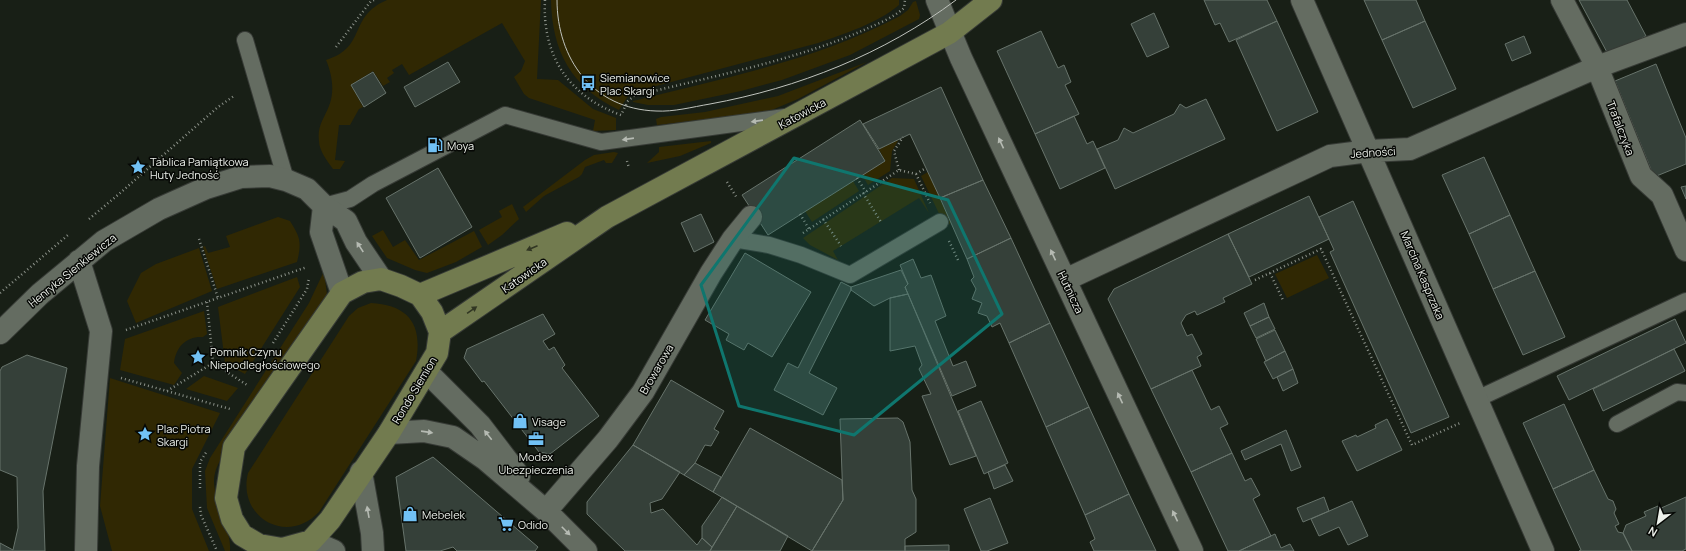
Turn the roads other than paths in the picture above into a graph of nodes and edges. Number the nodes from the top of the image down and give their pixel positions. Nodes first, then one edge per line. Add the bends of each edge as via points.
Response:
1 (937, 0) edge
2 (991, 0) edge
3 (1302, 0) edge
4 (1562, 0) edge
5 (949, 32) junction
6 (1686, 34) edge
7 (245, 40) dead end
8 (1597, 67) junction
9 (796, 116) junction
10 (1369, 151) junction
11 (286, 180) junction
12 (324, 206) junction
13 (607, 217) junction
14 (752, 217) dead end
15 (940, 222) road end
16 (733, 239) junction
17 (1686, 250) edge
18 (79, 261) junction
19 (381, 279) junction
20 (1065, 280) junction
21 (342, 293) junction
22 (420, 295) junction
23 (1686, 301) edge
24 (440, 332) junction
25 (0, 333) edge
26 (427, 372) junction
27 (1686, 393) edge
28 (1477, 399) junction
29 (1618, 424) dead end
30 (389, 433) junction
31 (361, 472) junction
32 (546, 510) junction
33 (311, 542) junction
34 (241, 543) edge
35 (282, 550) edge
36 (86, 551) edge
37 (334, 551) edge
38 (373, 551) edge
39 (586, 551) edge
40 (1192, 551) edge
41 (1543, 551) edge

1 - 5 street, Hutnicza
2 - 5 main road, Katowicka
3 - 10 street, Marcina Kasprzaka
4 - 8 street, Trafalczyka
5 - 9 main road, Katowicka
20 -> 5 street, Hutnicza
6 - 8 street, Jedności
7 - 11 lane
8 - 10 street, Jedności via 1410,149
8 - 17 street, Trafalczyka via 1640,176 1662,195
9 -> 12 lane via 596,141 505,115 373,184 350,199
9 - 13 main road, Katowicka
10 - 20 street, Jedności via 1330,156
10 - 28 street, Marcina Kasprzaka
11 - 12 street, Henryka Sienkiewicza via 307,189
11 - 18 street, Henryka Sienkiewicza via 270,176 241,177 206,188 133,223
19 -> 12 street, Henryka Sienkiewicza via 356,242 346,221
12 - 21 street via 321,232
13 -> 22 main road, Katowicka
24 -> 13 main road, Katowicka
14 - 16 street, Browarowa
15 - 16 lane via 850,275 779,248
16 - 32 street, Browarowa via 643,392 608,439
18 - 25 street, Henryka Sienkiewicza
18 - 36 street via 101,331 88,466
19 - 21 main road via 363,282
19 - 22 main road, Rondo Siemion
40 -> 20 street, Hutnicza
21 - 34 main road via 234,448 226,498
22 - 24 main road, Rondo Siemion via 432,312
23 - 28 lane
24 - 26 main road, Rondo Siemion via 437,353
26 - 30 main road, Rondo Siemion
32 -> 26 street via 480,426
27 - 29 lane via 1677,392
28 - 41 street, Marcina Kasprzaka
30 - 31 main road, Rondo Siemion
30 -> 32 street via 424,431 453,437
31 - 33 main road, Rondo Siemion via 330,520
38 -> 31 street
32 -> 39 street
33 - 35 main road
33 - 37 street
34 - 35 main road

